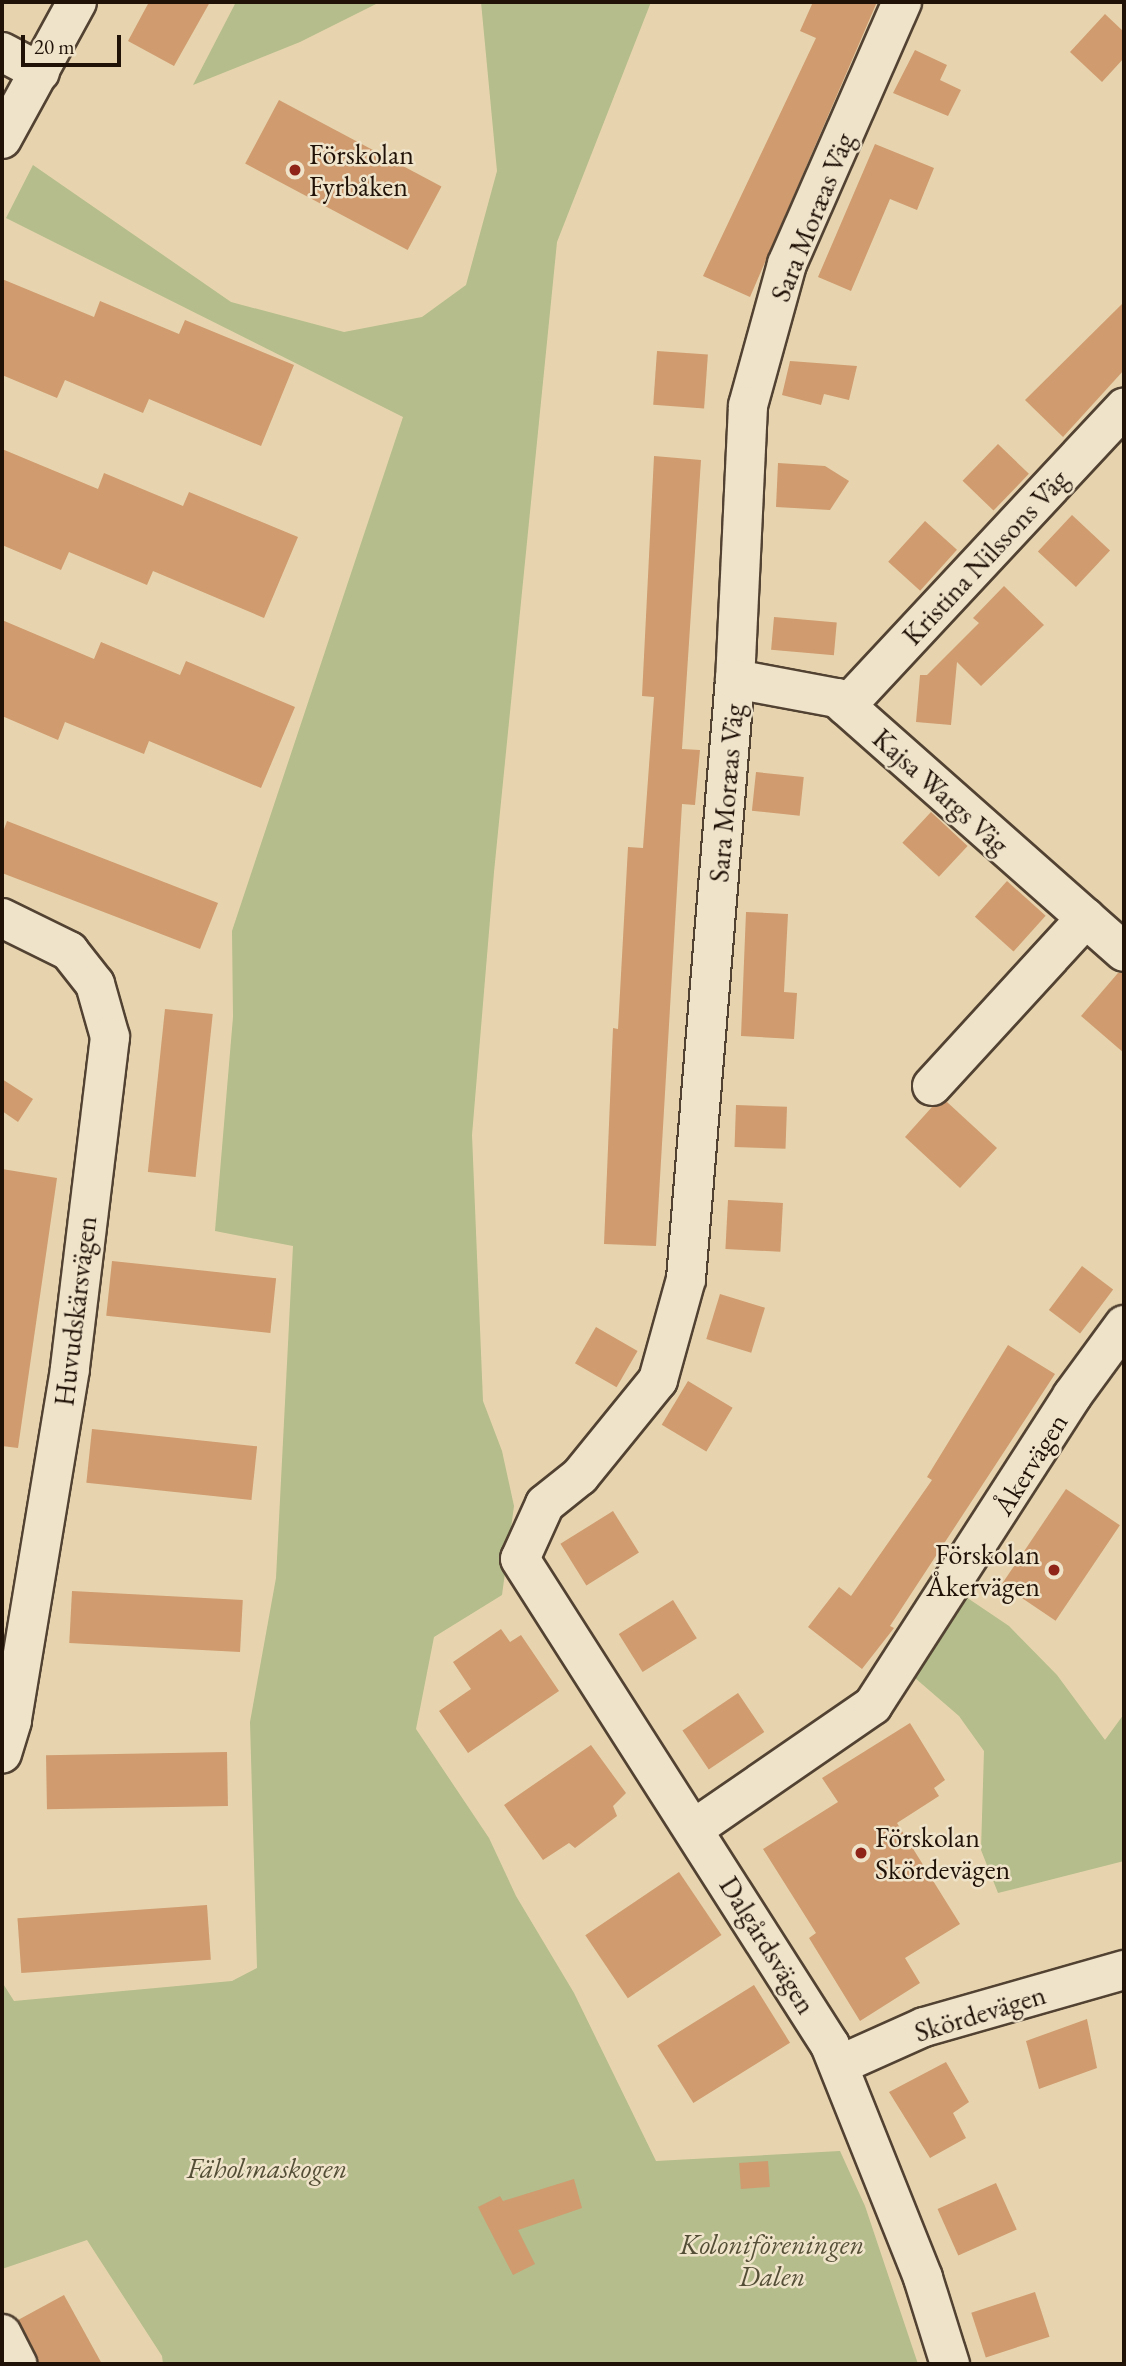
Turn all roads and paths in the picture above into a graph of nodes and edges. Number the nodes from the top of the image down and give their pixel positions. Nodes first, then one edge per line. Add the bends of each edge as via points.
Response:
1 (77, 2) edge
2 (902, 2) edge
3 (2, 52) edge
4 (40, 72) junction
5 (2, 139) edge
6 (1124, 408) edge
7 (735, 679) junction
8 (846, 706) junction
9 (2, 918) edge
10 (1086, 918) junction
11 (1124, 952) edge
12 (932, 1086) dead end
13 (1124, 1325) edge
14 (520, 1559) joint
15 (2, 1753) edge
16 (695, 1828) junction
17 (1124, 1970) edge
18 (839, 2065) junction
19 (2, 2334) edge
20 (17, 2364) edge
21 (950, 2364) edge

1 - 4 street
2 - 7 street, Sara Moræas Väg via 787,264 748,405
3 - 4 street
4 - 5 street
6 - 8 street, Kristina Nilssons Väg
7 - 8 street, Kajsa Wargs Väg via 837,698
7 - 14 street, Sara Moræas Väg via 687,1279 658,1380 580,1476 545,1504
8 - 10 street, Kajsa Wargs Väg
9 - 15 street, Huvudskärsvägen via 68,951 95,984 110,1037 70,1369 12,1721
10 - 11 street, Kajsa Wargs Väg
10 - 12 street
13 - 16 street, Åkervägen via 1072,1396 873,1705
14 - 16 street, Dalgårdsvägen
16 - 18 street, Dalgårdsvägen
17 - 18 street, Skördevägen via 924,2027
18 - 21 street, Dalgårdsvägen via 923,2278
19 - 20 street

